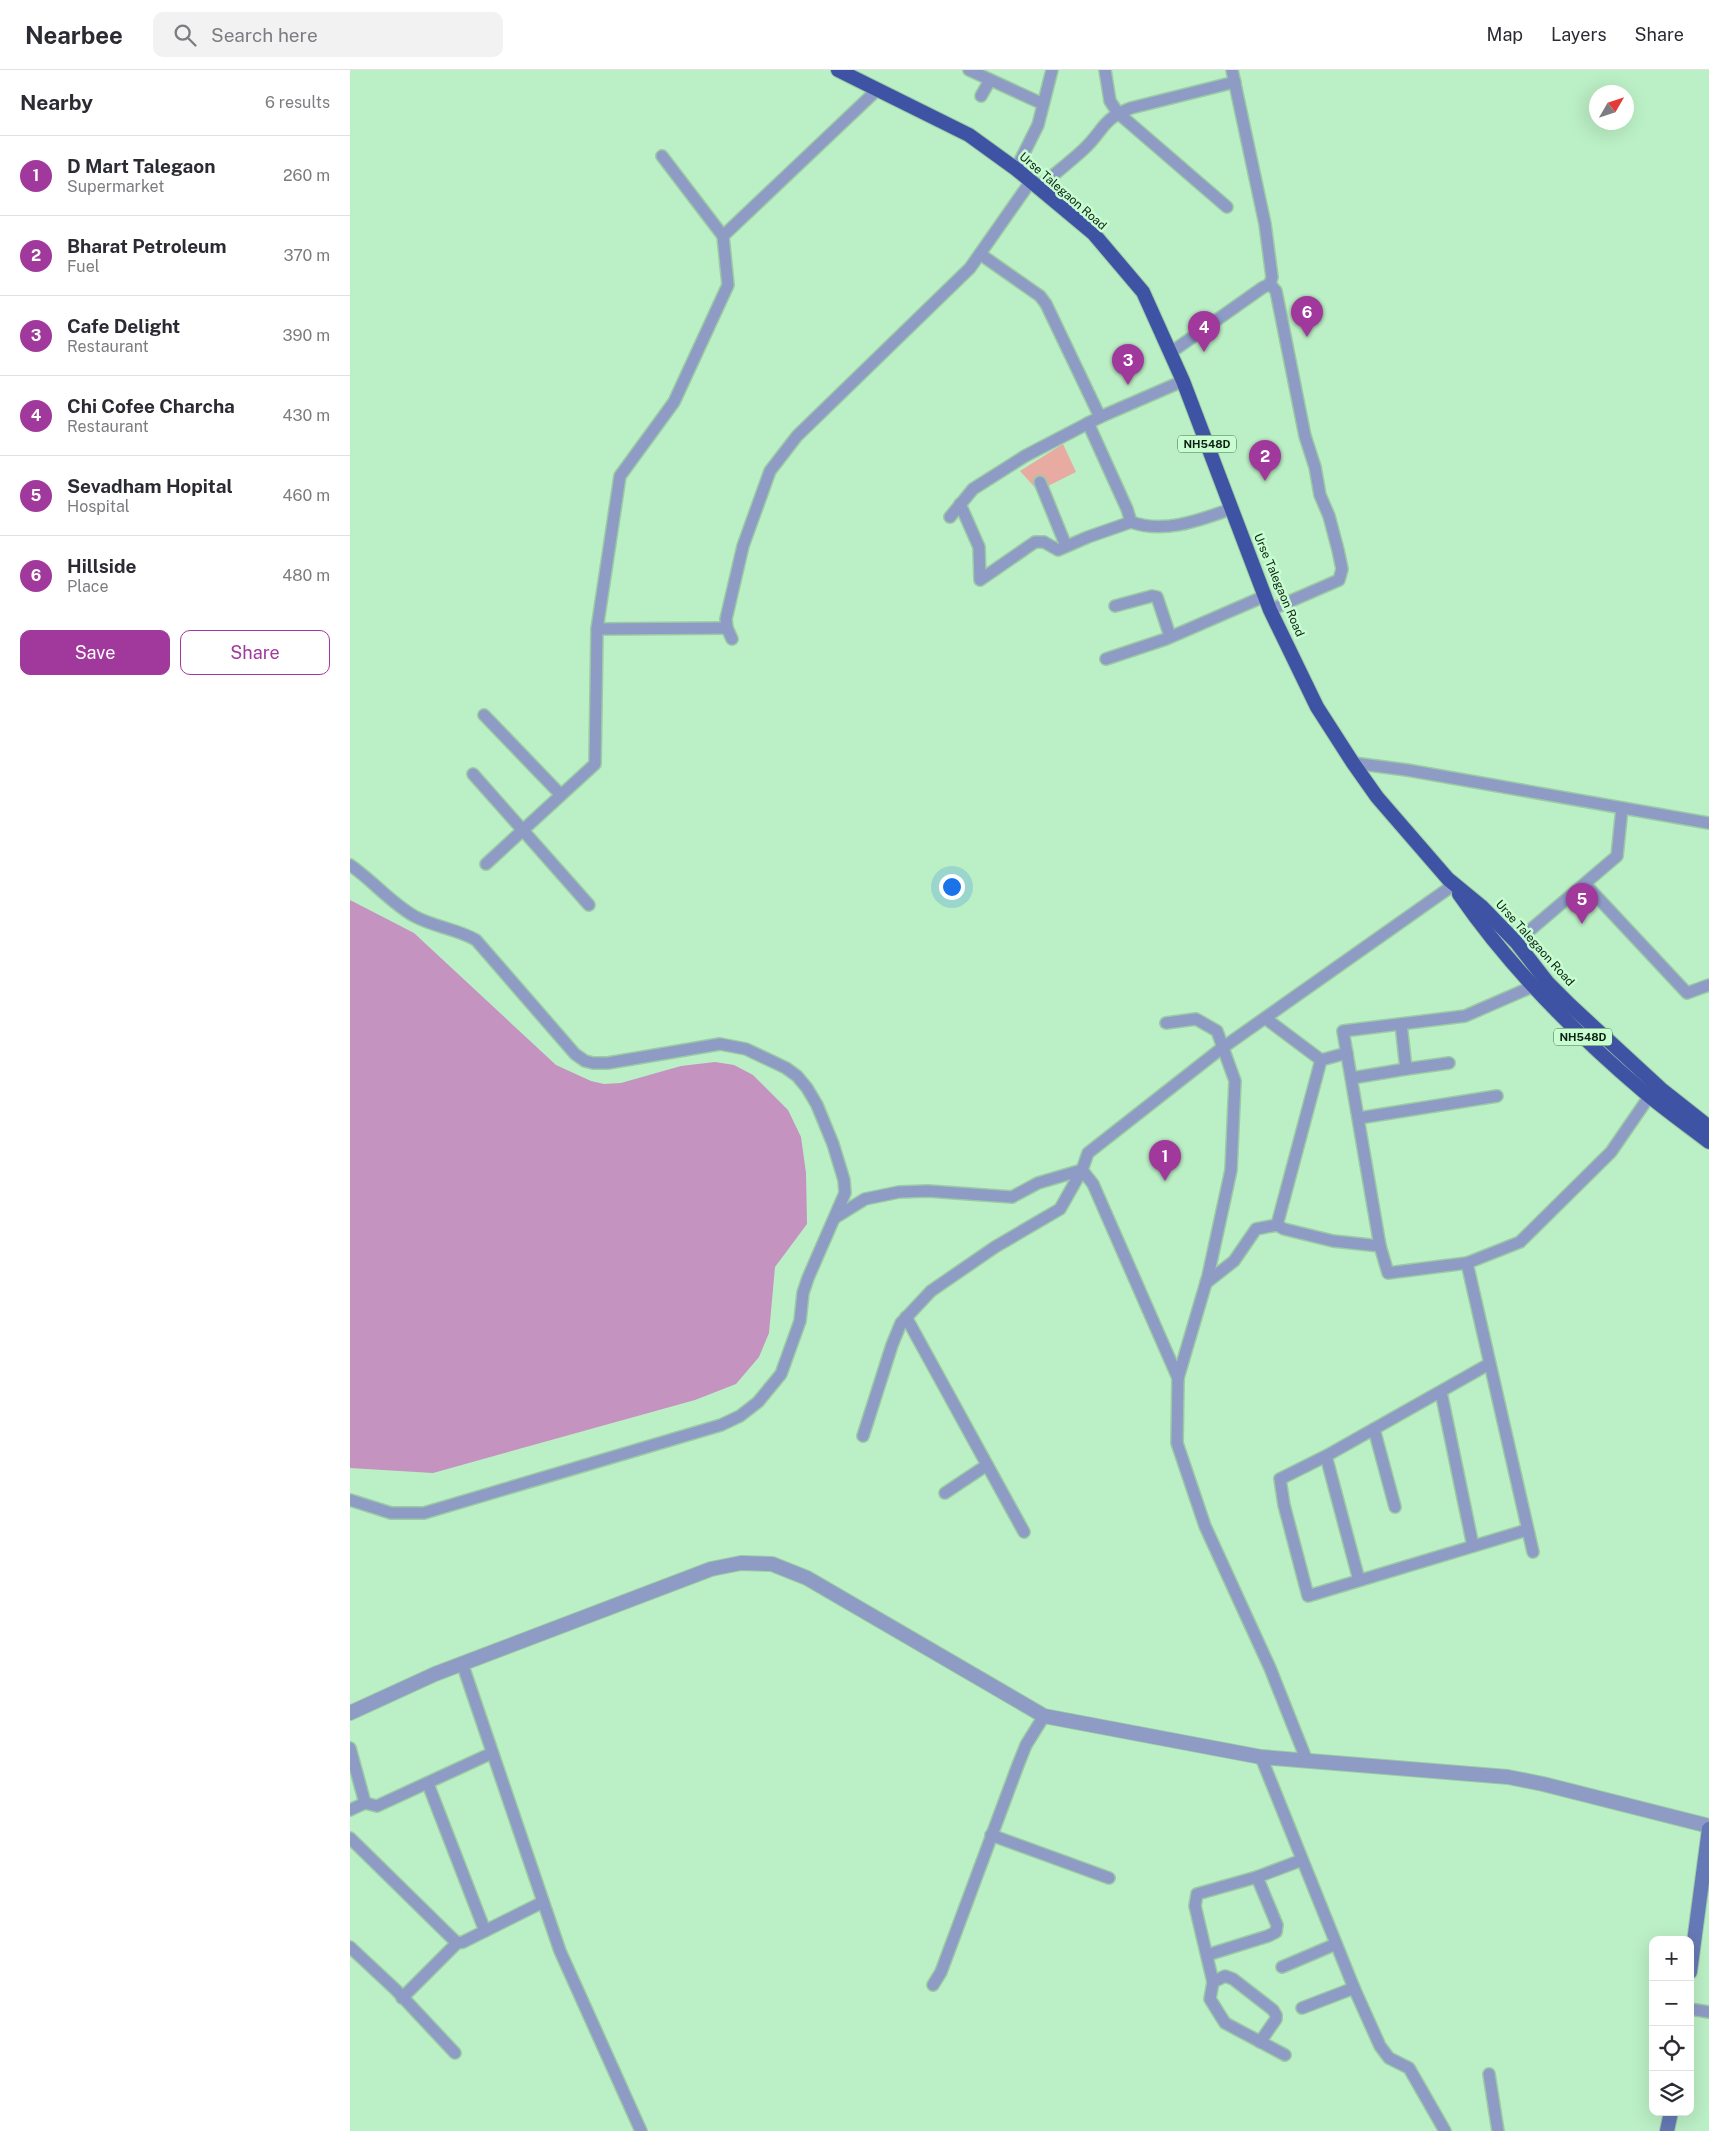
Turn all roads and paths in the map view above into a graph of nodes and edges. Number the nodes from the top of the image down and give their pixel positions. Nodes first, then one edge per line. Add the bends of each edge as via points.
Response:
1 (838, 70) edge
2 (969, 70) edge
3 (1052, 70) edge
4 (1105, 70) edge
5 (1232, 70) edge
6 (990, 80) junction
7 (1235, 82) junction
8 (877, 90) junction
9 (981, 96) dead end
10 (1043, 104) junction
11 (1118, 113) junction
12 (662, 156) dead end
13 (1016, 169) junction
14 (1035, 185) junction
15 (1228, 207) dead end
16 (723, 236) junction
17 (980, 254) junction
18 (1270, 284) junction
19 (1170, 353) junction
20 (1183, 381) junction
21 (1100, 417) junction
22 (1088, 423) junction
23 (1040, 482) dead end
24 (960, 504) junction
25 (1231, 509) junction
26 (950, 517) dead end
27 (1131, 522) junction
28 (1066, 546) junction
29 (1265, 596) junction
30 (1115, 606) dead end
31 (1270, 610) junction
32 (597, 629) junction
33 (1170, 636) junction
34 (1106, 659) dead end
35 (484, 715) dead end
36 (1353, 763) junction
37 (474, 774) dead end
38 (561, 795) junction
39 (1622, 808) junction
40 (1709, 823) edge
41 (523, 830) junction
42 (486, 864) dead end
43 (350, 865) edge
44 (1450, 883) junction
45 (1585, 884) junction
46 (589, 905) dead end
47 (1516, 942) junction
48 (1534, 986) junction
49 (1709, 986) edge
50 (1265, 1018) junction
51 (1166, 1023) dead end
52 (1400, 1024) junction
53 (1223, 1048) junction
54 (1347, 1053) junction
55 (1321, 1060) junction
56 (1449, 1064) dead end
57 (1406, 1069) junction
58 (1352, 1078) junction
59 (1653, 1090) junction
60 (1497, 1096) dead end
61 (1359, 1118) junction
62 (1709, 1127) edge
63 (1709, 1142) edge
64 (1082, 1170) junction
65 (836, 1216) junction
66 (1278, 1225) junction
67 (1380, 1246) junction
68 (1467, 1263) junction
69 (1206, 1284) junction
70 (906, 1317) junction
71 (1489, 1364) junction
72 (1178, 1378) junction
73 (1440, 1392) junction
74 (1374, 1429) junction
75 (863, 1436) dead end
76 (1326, 1456) junction
77 (987, 1465) junction
78 (945, 1493) dead end
79 (350, 1500) edge
80 (1396, 1507) dead end
81 (1528, 1530) junction
82 (1024, 1532) dead end
83 (1472, 1546) junction
84 (1533, 1552) dead end
85 (1359, 1580) junction
86 (462, 1663) junction
87 (350, 1713) edge
88 (1044, 1716) junction
89 (350, 1748) edge
90 (492, 1752) junction
91 (1261, 1757) junction
92 (1307, 1761) junction
93 (428, 1784) junction
94 (365, 1803) junction
95 (350, 1810) edge
96 (1709, 1828) edge
97 (991, 1835) junction
98 (350, 1838) edge
99 (1302, 1860) junction
100 (1257, 1877) junction
101 (1109, 1878) dead end
102 (543, 1902) junction
103 (485, 1931) junction
104 (1694, 1942) edge
105 (457, 1943) junction
106 (1336, 1944) junction
107 (350, 1947) edge
108 (1207, 1955) junction
109 (1282, 1967) dead end
110 (1213, 1982) junction
111 (933, 1985) dead end
112 (1354, 1988) junction
113 (402, 1998) junction
114 (1302, 2008) dead end
115 (1694, 2010) edge
116 (1709, 2012) edge
117 (1260, 2042) junction
118 (455, 2053) dead end
119 (1285, 2056) dead end
120 (1489, 2074) dead end
121 (1670, 2116) edge
122 (641, 2131) edge
123 (1445, 2131) edge
124 (1498, 2131) edge
125 (1667, 2131) edge

1 - 8 highway, Urse Talegaon Road / NH548D
2 - 6 street
3 - 10 street
4 - 11 street via 1110,102
5 - 7 street
6 - 9 street
6 - 10 street
7 - 11 street
7 - 18 street via 1265,224 1272,277
8 - 13 highway, Urse Talegaon Road / NH548D via 970,135
8 - 16 street
10 - 13 street via 1038,125
11 - 14 street via 1108,119 1085,148
11 - 15 street
12 - 16 street
13 - 14 highway, Urse Talegaon Road / NH548D
14 - 17 street
14 - 19 highway, Urse Talegaon Road / NH548D via 1093,234 1143,292
16 - 32 street via 728,285 674,402 620,476
17 - 21 street via 1040,296 1046,304
17 - 32 street via 797,436 770,471 743,546 726,619 730,633
18 - 19 street
18 - 31 street via 1276,291 1305,436 1342,569 1340,580
19 - 20 highway, Urse Talegaon Road / NH548D
20 - 21 street
20 - 25 highway, Urse Talegaon Road / NH548D
21 - 22 street
22 - 24 street via 990,477
22 - 27 street
23 - 28 street
24 - 26 street
24 - 28 street via 979,547 980,580 1035,542 1044,542 1058,550
25 - 27 street via 1194,522 1160,527 1142,527
25 - 29 highway, Urse Talegaon Road / NH548D
27 - 28 street
29 - 31 highway, Urse Talegaon Road / NH548D
29 - 33 street
30 - 33 street via 1157,597
31 - 36 highway, Urse Talegaon Road / NH548D via 1317,707
32 - 38 street via 595,764
33 - 34 street
35 - 38 street
36 - 39 street
36 - 44 highway, Urse Talegaon Road / NH548D via 1377,797
37 - 41 street
38 - 41 street
39 - 40 street
39 - 45 street via 1618,856
41 - 42 street
41 - 46 street
43 - 65 street via 415,916 476,940 562,1041 585,1061 608,1063 730,1044 786,1068 807,1088 833,1144 845,1194
44 - 47 highway, Urse Talegaon Road / NH548D via 1482,907
44 - 48 highway, NH548D
44 - 50 street
45 - 47 street
45 - 49 street via 1687,993
47 - 59 highway, Urse Talegaon Road / NH548D via 1548,982
48 - 52 street via 1465,1016
48 - 59 highway, NH548D via 1591,1044
50 - 53 street
50 - 55 street
51 - 53 street via 1196,1019 1217,1031
52 - 54 street via 1343,1032
52 - 57 street
53 - 64 street via 1088,1153
53 - 69 street via 1235,1081 1231,1170
54 - 55 street
54 - 58 street
55 - 66 street
56 - 57 street
57 - 58 street
58 - 61 street
59 - 62 highway, Urse Talegaon Road / NH548D
59 - 63 highway, NH548D
59 - 68 street via 1611,1152 1520,1242
60 - 61 street
61 - 67 street
64 - 65 street via 1038,1182 1012,1197 899,1192 864,1199
64 - 70 street via 1060,1209 995,1247 931,1291
64 - 72 street via 1092,1184
65 - 79 street via 808,1278 800,1321 785,1367 769,1391 740,1416 721,1425 424,1513 391,1513
66 - 67 street via 1332,1241
66 - 69 street via 1256,1228 1234,1261
67 - 68 street via 1388,1273
68 - 71 street
69 - 72 street
70 - 75 street via 892,1344
70 - 77 street
71 - 73 street
71 - 81 street
72 - 92 street via 1177,1443 1205,1526 1270,1668
73 - 74 street
73 - 83 street
74 - 76 street
74 - 80 street
76 - 85 street
76 - 85 street via 1280,1479 1308,1596
77 - 78 street
77 - 82 street
81 - 83 street
81 - 84 street
83 - 85 street
86 - 87 street
86 - 88 street via 711,1569 741,1563 772,1564 807,1578
86 - 90 street
88 - 91 street
88 - 97 street via 1026,1745
89 - 94 street
90 - 93 street
90 - 102 street
91 - 92 street
91 - 99 street
92 - 96 street via 1508,1777
93 - 94 street via 377,1806
93 - 103 street
94 - 95 street
96 - 104 main road
97 - 101 street
97 - 111 street via 941,1972
98 - 105 street
99 - 100 street
99 - 106 street
100 - 108 street via 1197,1894 1194,1906
100 - 108 street via 1277,1925 1276,1932
102 - 103 street
102 - 122 street via 560,1952
103 - 105 street
105 - 113 street
106 - 109 street
106 - 112 street
107 - 113 street
108 - 110 street
110 - 117 street via 1210,1999 1225,2023
110 - 117 street via 1225,1976 1233,1979 1273,2010 1276,2019
112 - 114 street
112 - 123 street via 1380,2046 1389,2058 1409,2068
113 - 118 street
115 - 116 street
117 - 119 street
120 - 124 street
121 - 125 main road

